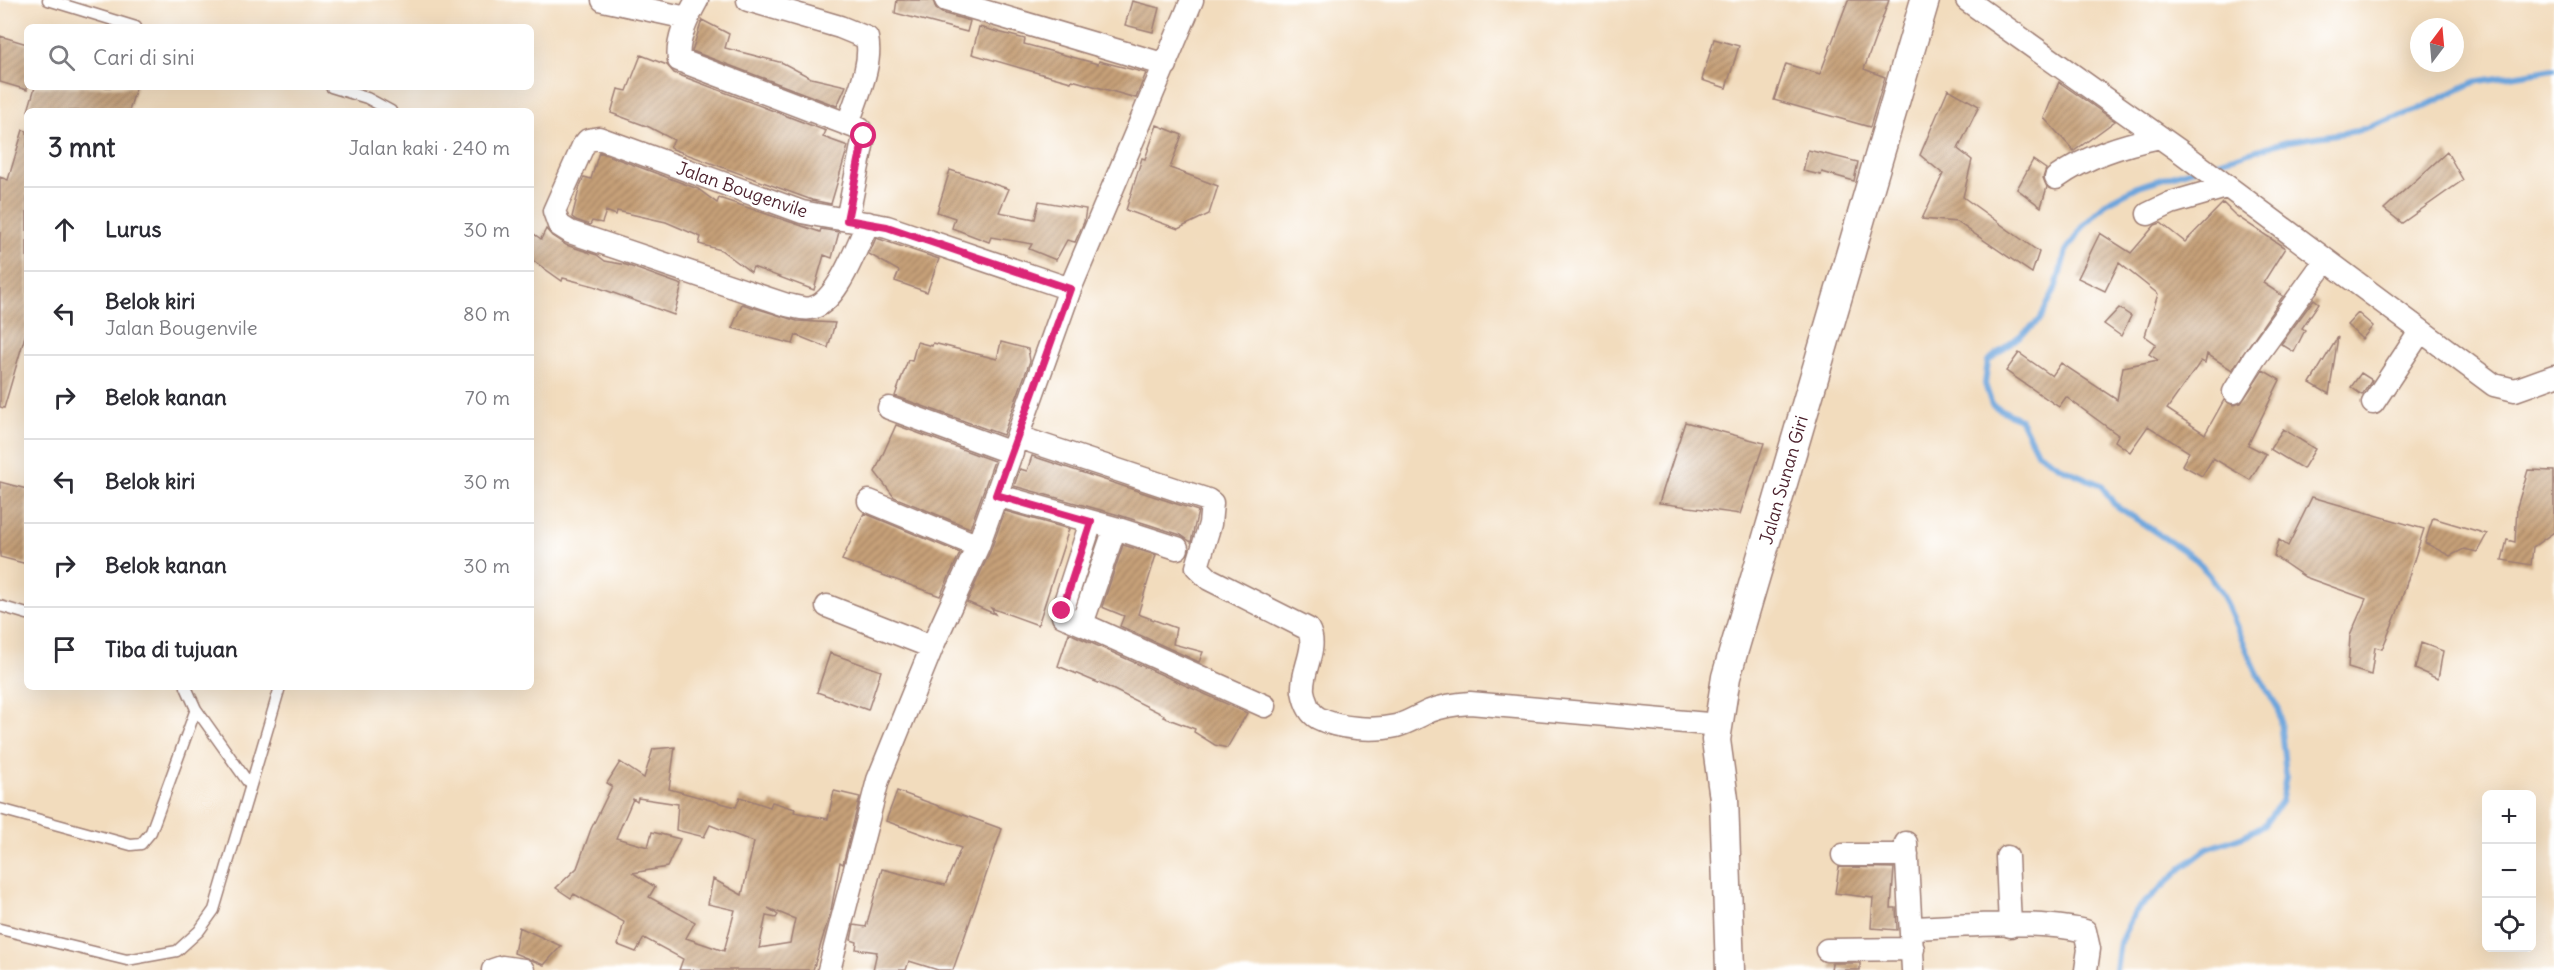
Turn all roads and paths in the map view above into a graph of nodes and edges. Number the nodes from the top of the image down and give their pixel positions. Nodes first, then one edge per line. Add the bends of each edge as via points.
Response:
1 (48, 0) edge
2 (603, 0) edge
3 (748, 0) edge
4 (946, 0) edge
5 (1192, 0) edge
6 (1925, 0) edge
7 (1967, 0) edge
8 (692, 9) edge
9 (126, 24) edge
10 (1166, 64) junction
11 (341, 90) edge
12 (385, 108) edge
13 (848, 124) junction
14 (2160, 137) junction
15 (2056, 178) dead end
16 (2221, 183) junction
17 (2148, 213) dead end
18 (858, 221) junction
19 (2325, 261) junction
20 (1070, 289) junction
21 (2420, 332) junction
22 (2554, 376) edge
23 (2234, 392) dead end
24 (2373, 403) dead end
25 (889, 408) dead end
26 (1015, 445) junction
27 (996, 495) junction
28 (869, 501) dead end
29 (1091, 522) junction
30 (1115, 528) junction
31 (978, 546) junction
32 (1177, 548) dead end
33 (0, 606) edge
34 (827, 606) dead end
35 (24, 613) edge
36 (1082, 624) junction
37 (932, 647) junction
38 (187, 690) edge
39 (278, 690) edge
40 (1265, 706) dead end
41 (196, 709) junction
42 (1719, 726) junction
43 (250, 785) junction
44 (0, 809) edge
45 (1843, 855) dead end
46 (2007, 857) dead end
47 (2010, 926) junction
48 (0, 929) edge
49 (1913, 949) edge
50 (1827, 950) dead end
51 (493, 970) edge
52 (523, 970) edge
53 (830, 970) edge
54 (1730, 970) edge
55 (2086, 970) edge

1 - 9 lane
2 - 8 street
3 - 13 street via 867,38 865,68
4 - 10 street
5 - 10 street
6 - 42 street, Jalan Sunan Giri via 1726,676
7 - 14 street
8 - 13 street via 678,56 683,63
10 - 20 street
11 - 12 lane
13 - 18 street via 860,129 864,136
14 - 15 street via 2097,155
14 - 16 street
16 - 17 street
16 - 19 street
18 - 18 street, Jalan Bougenvile via 834,291 822,305 809,309 570,232 559,225 554,212 583,146 593,138 802,212
18 - 20 street, Jalan Bougenvile via 887,227
19 - 21 street
19 - 23 street
20 - 26 street
21 - 22 street via 2494,385 2515,390
21 - 24 street
25 - 26 street
26 - 27 street
26 - 42 street via 1212,503 1197,567 1209,579 1308,629 1313,643 1303,690 1307,708 1317,718 1372,728 1396,726 1448,705 1470,703
27 - 29 street
27 - 31 street
28 - 31 street
29 - 30 street
29 - 36 street via 1062,611 1063,616
30 - 32 street
30 - 36 street
31 - 37 street
33 - 35 lane
34 - 37 street
36 - 40 street
37 - 53 street via 878,780
38 - 41 lane
39 - 43 lane
41 - 43 lane
41 - 44 lane via 151,832 141,844 130,845
42 - 54 street, Jalan Sunan Giri via 1716,740 1724,799
43 - 48 lane via 214,910 177,951 127,960
45 - 49 street via 1906,849
46 - 47 street
47 - 49 street
47 - 55 street via 2085,931 2089,949
49 - 50 street
51 - 52 street

